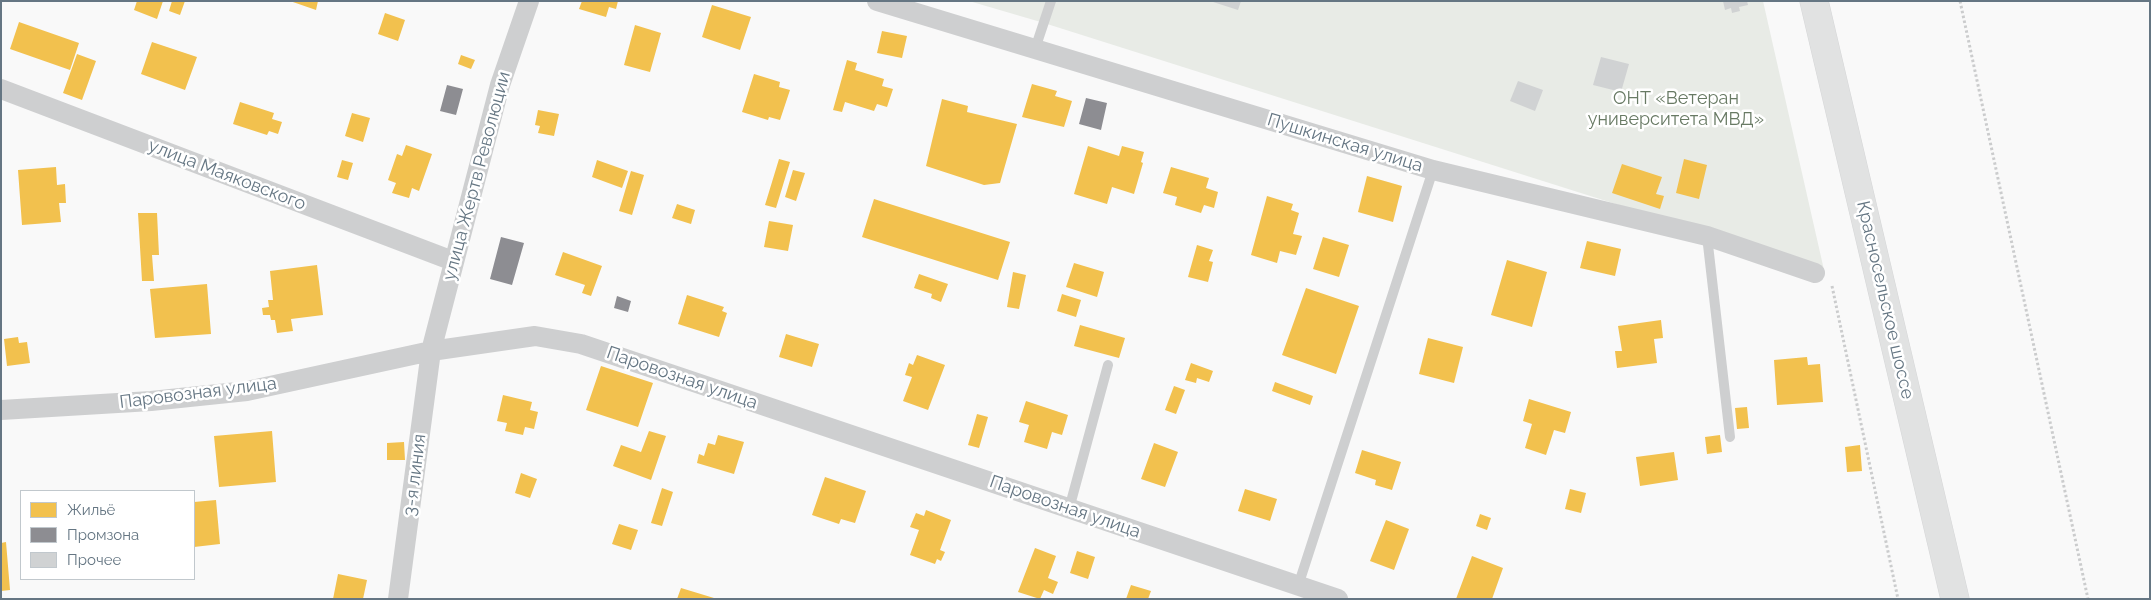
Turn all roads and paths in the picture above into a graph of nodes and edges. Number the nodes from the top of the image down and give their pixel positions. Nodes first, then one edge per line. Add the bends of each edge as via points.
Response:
1 (529, 1) edge
2 (877, 1) edge
3 (1051, 1) edge
4 (1814, 1) edge
5 (1960, 1) edge
6 (1035, 49) junction
7 (1, 89) edge
8 (1433, 170) junction
9 (1707, 236) junction
10 (453, 262) junction
11 (1823, 275) joint
12 (431, 352) junction
13 (1108, 365) dead end
14 (1, 410) edge
15 (1730, 437) dead end
16 (1069, 508) junction
17 (1298, 586) junction
18 (398, 599) edge
19 (1338, 599) edge
20 (1898, 599) edge
21 (1955, 599) edge
22 (2088, 599) edge

1 - 10 street, улица Жертв Революции via 500,86
2 - 6 street, Пушкинская улица
3 - 6 lane
4 - 21 main road, Красносельское шоссе
5 - 22 path
6 - 8 street, Пушкинская улица
7 - 10 street, улица Маяковского
8 - 9 street, Пушкинская улица
8 - 17 lane
9 - 11 street, Пушкинская улица
9 - 15 lane
10 - 12 street, улица Жертв Революции
11 - 20 path
12 - 14 street, Паровозная улица via 247,391 151,401
12 - 16 street, Паровозная улица via 536,336 581,344
12 - 18 street, 3-я линия
13 - 16 lane
16 - 17 street, Паровозная улица
17 - 19 street, Паровозная улица

